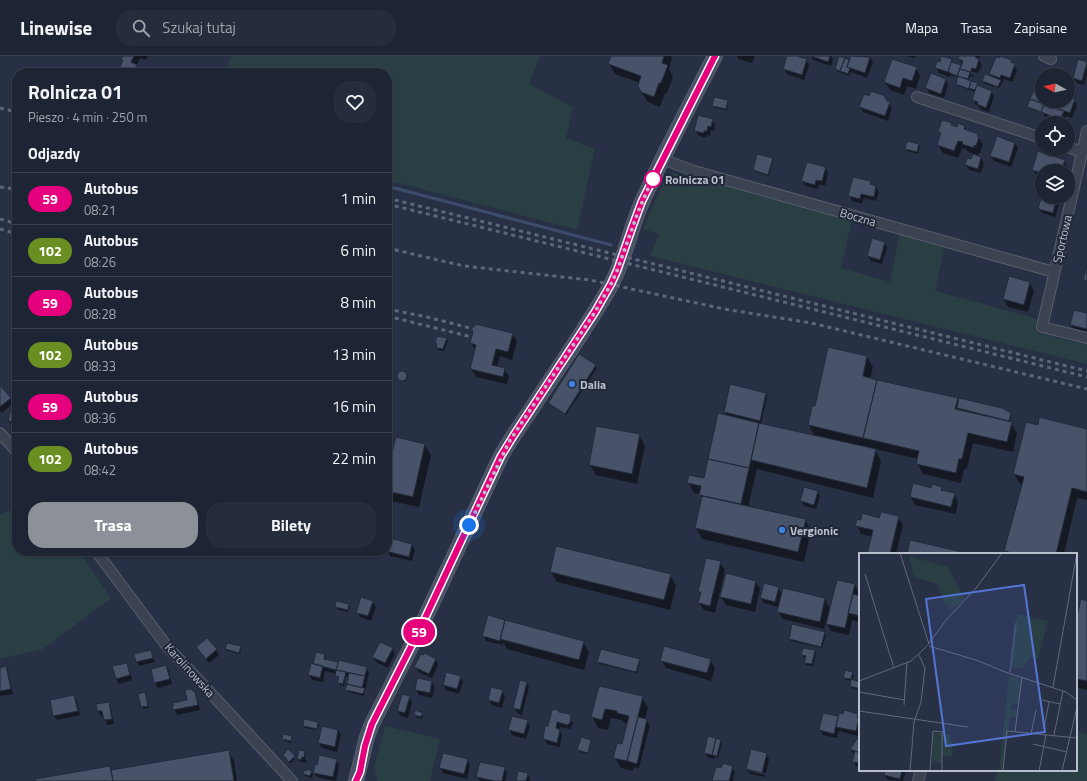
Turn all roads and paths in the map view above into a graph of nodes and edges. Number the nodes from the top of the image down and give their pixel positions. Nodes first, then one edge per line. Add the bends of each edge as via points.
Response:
1 (715, 56) edge
2 (917, 97) dead end
3 (1087, 131) edge
4 (1035, 136) edge
5 (1075, 150) edge
6 (1082, 152) junction
7 (662, 159) junction
8 (1054, 272) junction
9 (1087, 338) edge
10 (0, 432) edge
11 (12, 446) edge
12 (100, 556) edge
13 (921, 771) edge
14 (358, 778) edge
15 (292, 781) edge
16 (918, 781) edge

1 - 7 street
2 - 4 street
3 - 6 street, Sportowa
5 - 6 street
6 - 8 street, Sportowa
7 - 8 street, Boczna via 694,171
7 - 14 street via 638,212 611,284 501,456 419,631 372,724
8 - 9 street, Sportowa via 1042,327
10 - 11 street
12 - 15 street, Karolinowska via 166,644
13 - 16 street

